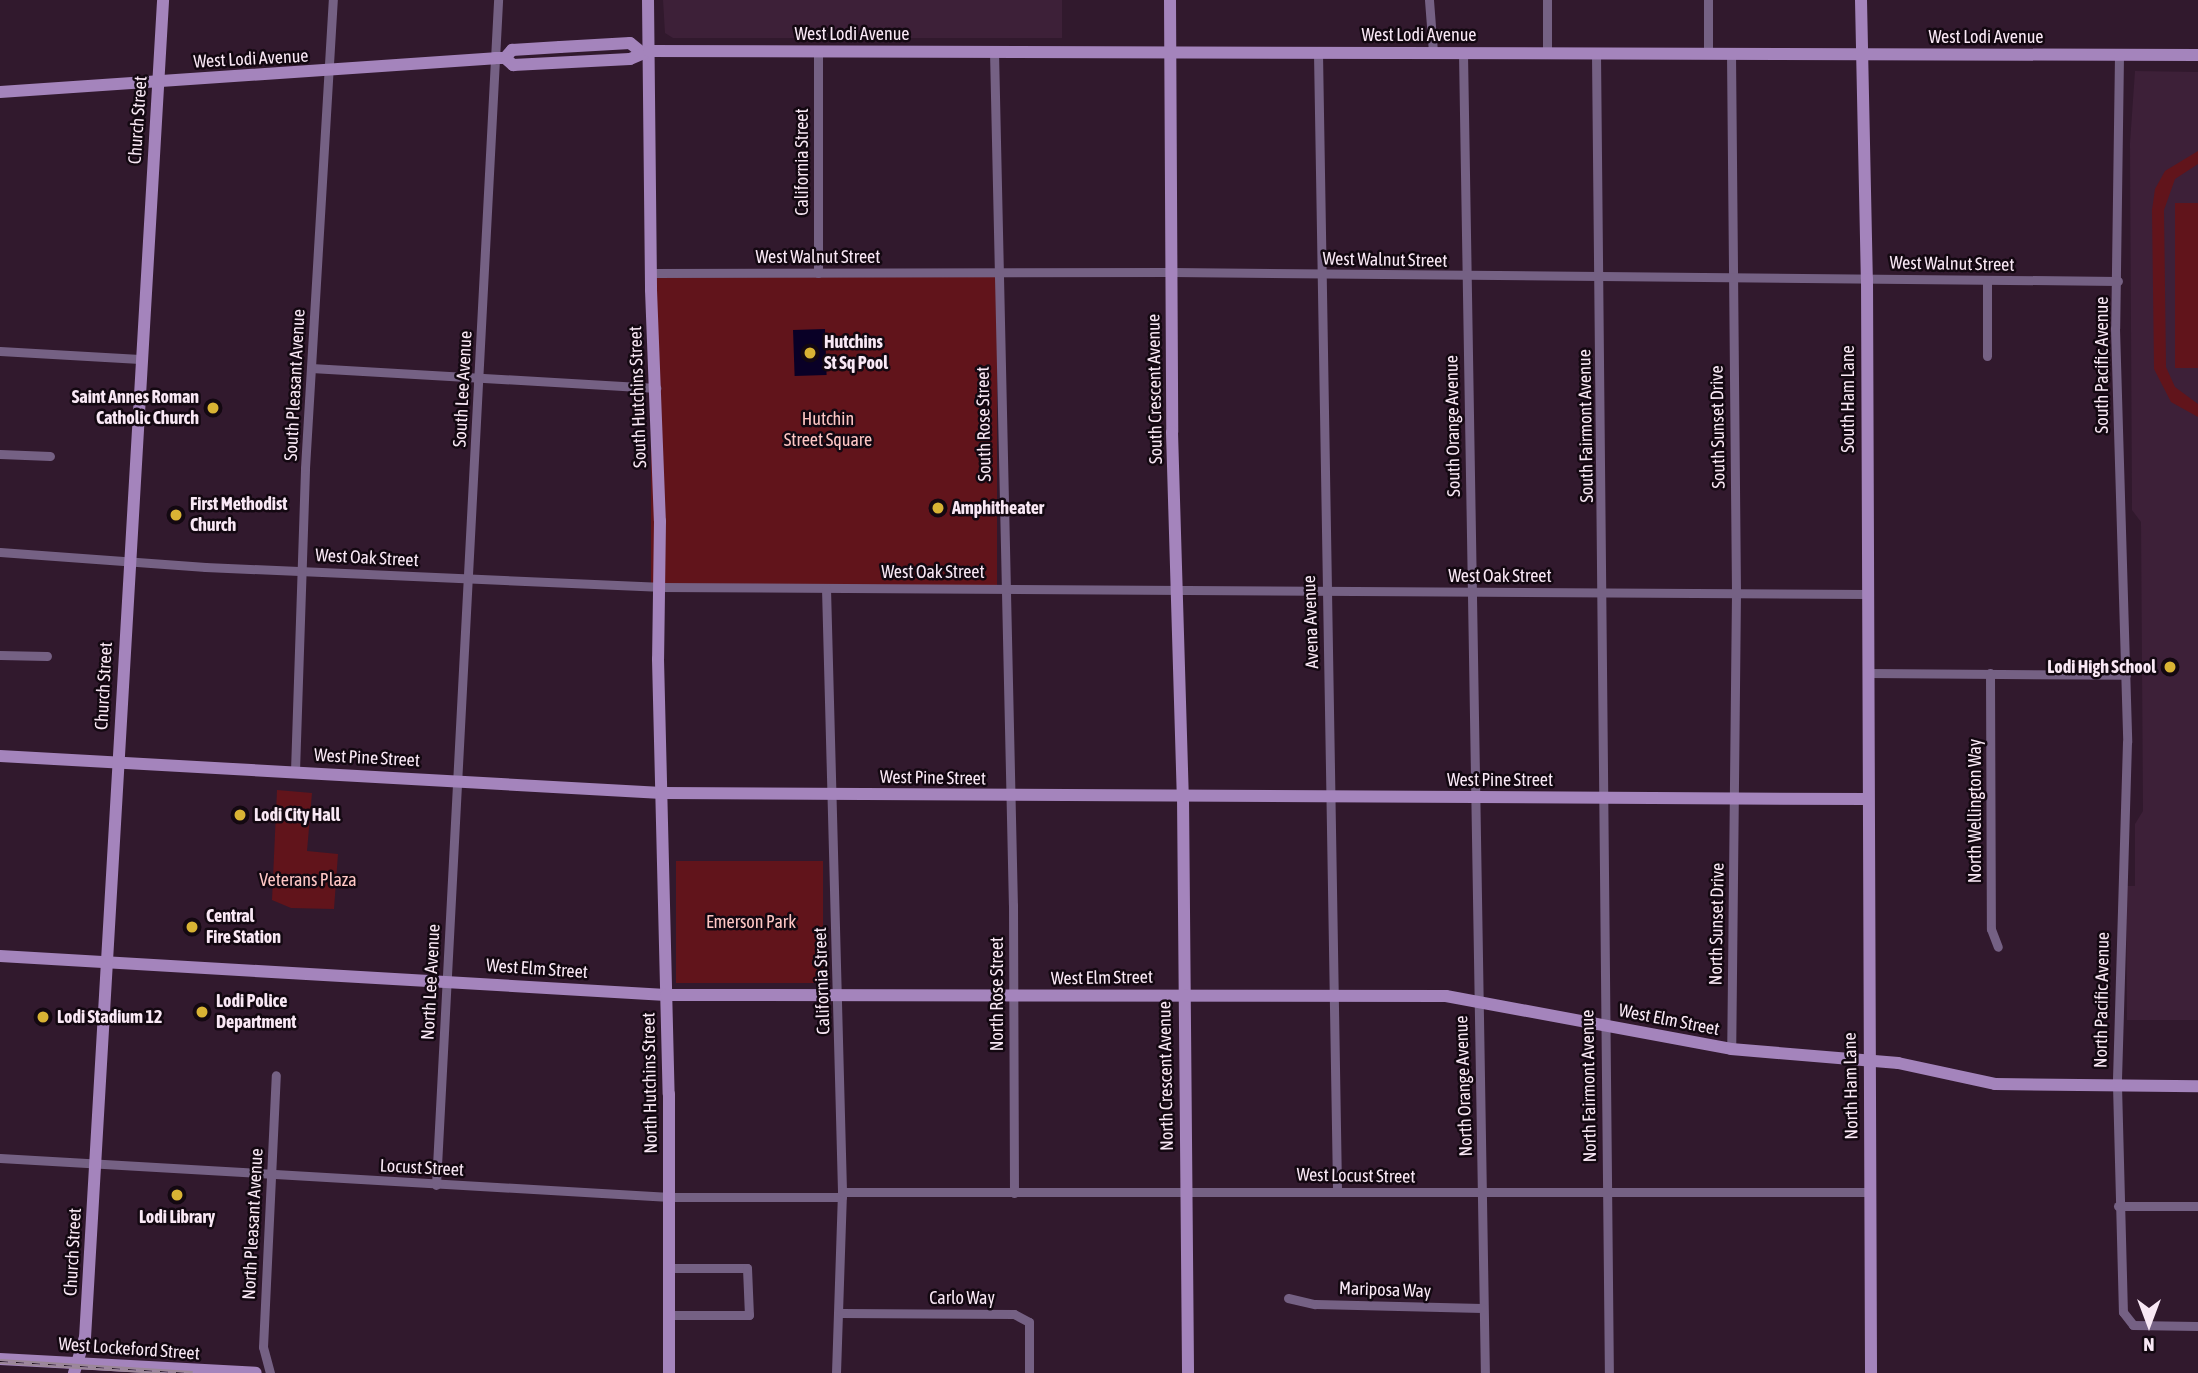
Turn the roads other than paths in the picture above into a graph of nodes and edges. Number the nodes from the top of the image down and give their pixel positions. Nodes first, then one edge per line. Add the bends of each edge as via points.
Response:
1 (163, 0) edge
2 (333, 0) edge
3 (498, 0) edge
4 (648, 0) edge
5 (1170, 0) edge
6 (1429, 0) edge
7 (1547, 0) edge
8 (1707, 0) edge
9 (1861, 0) edge
10 (644, 51) junction
11 (994, 51) junction
12 (818, 52) junction
13 (1433, 52) junction
14 (1463, 52) junction
15 (1170, 53) junction
16 (1318, 53) junction
17 (1546, 53) junction
18 (1708, 53) junction
19 (1731, 53) junction
20 (1596, 54) junction
21 (2119, 55) junction
22 (2198, 55) edge
23 (1863, 56) junction
24 (500, 58) junction
25 (329, 72) junction
26 (158, 81) junction
27 (0, 92) edge
28 (1171, 272) junction
29 (651, 273) junction
30 (818, 273) junction
31 (997, 274) junction
32 (1320, 275) junction
33 (1466, 277) junction
34 (1599, 278) junction
35 (1732, 278) junction
36 (1867, 279) junction
37 (1987, 280) junction
38 (2118, 281) junction
39 (0, 351) edge
40 (1987, 356) dead end
41 (140, 359) junction
42 (311, 368) junction
43 (479, 377) junction
44 (656, 388) junction
45 (0, 454) edge
46 (50, 456) dead end
47 (0, 552) edge
48 (129, 559) junction
49 (301, 571) junction
50 (469, 579) junction
51 (658, 587) junction
52 (826, 588) junction
53 (1004, 588) junction
54 (1179, 590) junction
55 (1325, 590) junction
56 (1472, 591) junction
57 (1605, 592) junction
58 (1736, 592) junction
59 (1868, 594) junction
60 (0, 655) edge
61 (47, 656) dead end
62 (1868, 673) junction
63 (1990, 673) junction
64 (2126, 675) junction
65 (0, 756) edge
66 (118, 762) junction
67 (295, 771) junction
68 (1182, 778) joint
69 (458, 781) junction
70 (662, 793) junction
71 (831, 794) junction
72 (1009, 796) junction
73 (1183, 796) junction
74 (1332, 797) junction
75 (1476, 798) junction
76 (1604, 798) junction
77 (1734, 799) junction
78 (1867, 799) junction
79 (1998, 947) dead end
80 (0, 956) edge
81 (107, 963) junction
82 (447, 981) junction
83 (1332, 993) junction
84 (666, 995) junction
85 (1183, 995) junction
86 (838, 996) junction
87 (1013, 997) junction
88 (1477, 1000) junction
89 (1604, 1025) junction
90 (1731, 1049) junction
91 (1868, 1060) junction
92 (276, 1075) dead end
93 (2117, 1085) junction
94 (2198, 1086) edge
95 (0, 1157) edge
96 (95, 1163) junction
97 (271, 1175) junction
98 (436, 1185) junction
99 (1337, 1191) junction
100 (1186, 1192) junction
101 (1606, 1192) junction
102 (1869, 1192) junction
103 (1014, 1193) junction
104 (842, 1194) junction
105 (1484, 1194) junction
106 (670, 1197) junction
107 (2118, 1206) junction
108 (2198, 1206) edge
109 (670, 1268) junction
110 (1288, 1297) dead end
111 (1482, 1308) junction
112 (841, 1313) junction
113 (670, 1315) junction
114 (2198, 1326) edge
115 (0, 1359) edge
116 (76, 1368) edge
117 (256, 1373) edge
118 (270, 1373) edge
119 (669, 1373) edge
120 (836, 1373) edge
121 (1029, 1373) edge
122 (1188, 1373) edge
123 (1485, 1373) edge
124 (1609, 1373) edge
125 (1871, 1373) edge

1 - 26 street, Church Street
2 - 25 street, South Pleasant Avenue
3 - 24 street, South Lee Avenue
4 - 10 street, South Hutchins Street
5 - 15 street, South Crescent Avenue
6 - 13 street
7 - 17 street
8 - 18 street
9 - 23 street, South Ham Lane
10 - 12 street, West Lodi Avenue
10 - 24 street, West Lodi Avenue via 630,60 513,65
10 - 29 street, South Hutchins Street
11 - 12 street, West Lodi Avenue
11 - 15 street, West Lodi Avenue
11 - 31 street, South Rose Street
12 - 30 street, California Street
13 - 14 street, West Lodi Avenue
13 - 16 street, West Lodi Avenue
14 - 17 street, West Lodi Avenue
14 - 33 street, South Orange Avenue
15 - 16 street, West Lodi Avenue
15 - 28 street, South Crescent Avenue
16 - 32 street, Avena Avenue
17 - 20 street, West Lodi Avenue
18 - 19 street, West Lodi Avenue
18 - 20 street, West Lodi Avenue
19 - 23 street, West Lodi Avenue
19 - 35 street, South Sunset Drive
20 - 34 street, South Fairmont Avenue
21 - 22 street, West Lodi Avenue
21 - 23 street, West Lodi Avenue
21 - 38 street, South Pacific Avenue
23 - 36 street, South Ham Lane
24 - 25 street, West Lodi Avenue
24 - 43 street, South Lee Avenue
25 - 26 street, West Lodi Avenue
25 - 42 street, South Pleasant Avenue
26 - 27 street, West Lodi Avenue
26 - 41 street, Church Street
28 - 31 street, West Walnut Street
28 - 32 street, West Walnut Street
28 - 54 street, South Crescent Avenue
29 - 30 street, West Walnut Street
29 - 44 street, South Hutchins Street
30 - 31 street, West Walnut Street
31 - 53 street, South Rose Street
32 - 33 street, West Walnut Street
32 - 55 street, Avena Avenue
33 - 34 street, West Walnut Street
33 - 56 street, South Orange Avenue
34 - 35 street, West Walnut Street
34 - 57 street, South Fairmont Avenue
35 - 36 street, West Walnut Street
35 - 58 street, South Sunset Drive
36 - 37 street, West Walnut Street
36 - 59 street, South Ham Lane
37 - 38 street, West Walnut Street
37 - 40 street
38 - 64 street, South Pacific Avenue via 2115,328
39 - 41 street
41 - 48 street, Church Street
42 - 43 street
42 - 49 street, South Pleasant Avenue
43 - 44 street
43 - 50 street, South Lee Avenue
44 - 51 street, South Hutchins Street
45 - 46 street
47 - 48 street, West Oak Street
48 - 49 street, West Oak Street
48 - 66 street, Church Street
49 - 50 street, West Oak Street
49 - 67 street, South Pleasant Avenue
50 - 51 street, West Oak Street
50 - 69 street, South Lee Avenue
51 - 52 street, West Oak Street
51 - 70 street, South Hutchins Street
52 - 53 street, West Oak Street
52 - 71 street, California Street
53 - 54 street, West Oak Street
53 - 72 street, South Rose Street
54 - 55 street, West Oak Street
54 - 68 street, South Crescent Avenue
55 - 56 street, West Oak Street
55 - 74 street, Avena Avenue
56 - 57 street, West Oak Street
56 - 75 street, South Orange Avenue
57 - 58 street, West Oak Street
57 - 76 street, South Fairmont Avenue
58 - 59 street, West Oak Street
58 - 77 street, South Sunset Drive
59 - 62 street, South Ham Lane
60 - 61 street
62 - 63 street
62 - 78 street, South Ham Lane
63 - 64 street
63 - 79 street, North Wellington Way via 1991,929
64 - 93 street, North Pacific Avenue
65 - 66 street, West Pine Street
66 - 67 street, West Pine Street
66 - 81 street, Church Street
67 - 69 street, West Pine Street
68 - 73 street, North Crescent Avenue
69 - 70 street, West Pine Street
69 - 82 street, North Lee Avenue
70 - 71 street, West Pine Street
70 - 84 street, North Hutchins Street
71 - 72 street, West Pine Street
71 - 86 street, California Street
72 - 73 street, West Pine Street
72 - 87 street, North Rose Street
73 - 74 street, West Pine Street
73 - 85 street, North Crescent Avenue
74 - 75 street, West Pine Street
74 - 83 street, Avena Avenue
75 - 76 street, West Pine Street
75 - 88 street, North Orange Avenue
76 - 77 street, West Pine Street
76 - 89 street, North Fairmont Avenue
77 - 78 street, West Pine Street
77 - 90 street, North Sunset Drive
78 - 91 street, North Ham Lane
80 - 81 street, West Elm Street
81 - 82 street, West Elm Street
81 - 96 street, Church Street
82 - 84 street, West Elm Street
82 - 98 street, North Lee Avenue
83 - 85 street, West Elm Street
83 - 88 street, West Elm Street
83 - 99 street, Avena Avenue
84 - 86 street, West Elm Street
84 - 106 street, North Hutchins Street
85 - 87 street, West Elm Street
85 - 100 street, North Crescent Avenue
86 - 87 street, West Elm Street
86 - 104 street, California Street
87 - 103 street, North Rose Street
88 - 89 street, West Elm Street
88 - 105 street, North Orange Avenue
89 - 90 street, West Elm Street
89 - 101 street, North Fairmont Avenue
90 - 91 street, West Elm Street
91 - 93 street, West Elm Street via 1995,1084
91 - 102 street, North Ham Lane
92 - 97 street, North Pleasant Avenue
93 - 94 street, West Elm Street
93 - 107 street, North Pacific Avenue
95 - 96 street, Locust Street
96 - 97 street, Locust Street
96 - 116 street, Church Street via 85,1338
97 - 98 street, Locust Street
97 - 118 street, North Pleasant Avenue via 263,1346
98 - 106 street, Locust Street
99 - 100 street, West Locust Street
99 - 105 street, West Locust Street
100 - 103 street, West Locust Street
100 - 122 street, North Crescent Avenue
101 - 102 street, West Locust Street
101 - 105 street, West Locust Street
101 - 124 street, North Fairmont Avenue
102 - 125 street, North Ham Lane
103 - 104 street, West Locust Street
104 - 106 street, Locust Street
104 - 112 street, California Street
105 - 111 street, North Orange Avenue
106 - 109 street, North Hutchins Street
107 - 108 street
107 - 114 street, North Pacific Avenue via 2123,1312 2128,1323
109 - 113 street, North Hutchins Street
109 - 113 street via 747,1268 749,1315
110 - 111 street, Mariposa Way via 1315,1304
111 - 123 street, North Orange Avenue
112 - 120 street, California Street
112 - 121 street, Carlo Way via 1014,1314 1029,1322
113 - 119 street, North Hutchins Street
115 - 116 street, West Lockeford Street
116 - 117 street, West Lockeford Street

